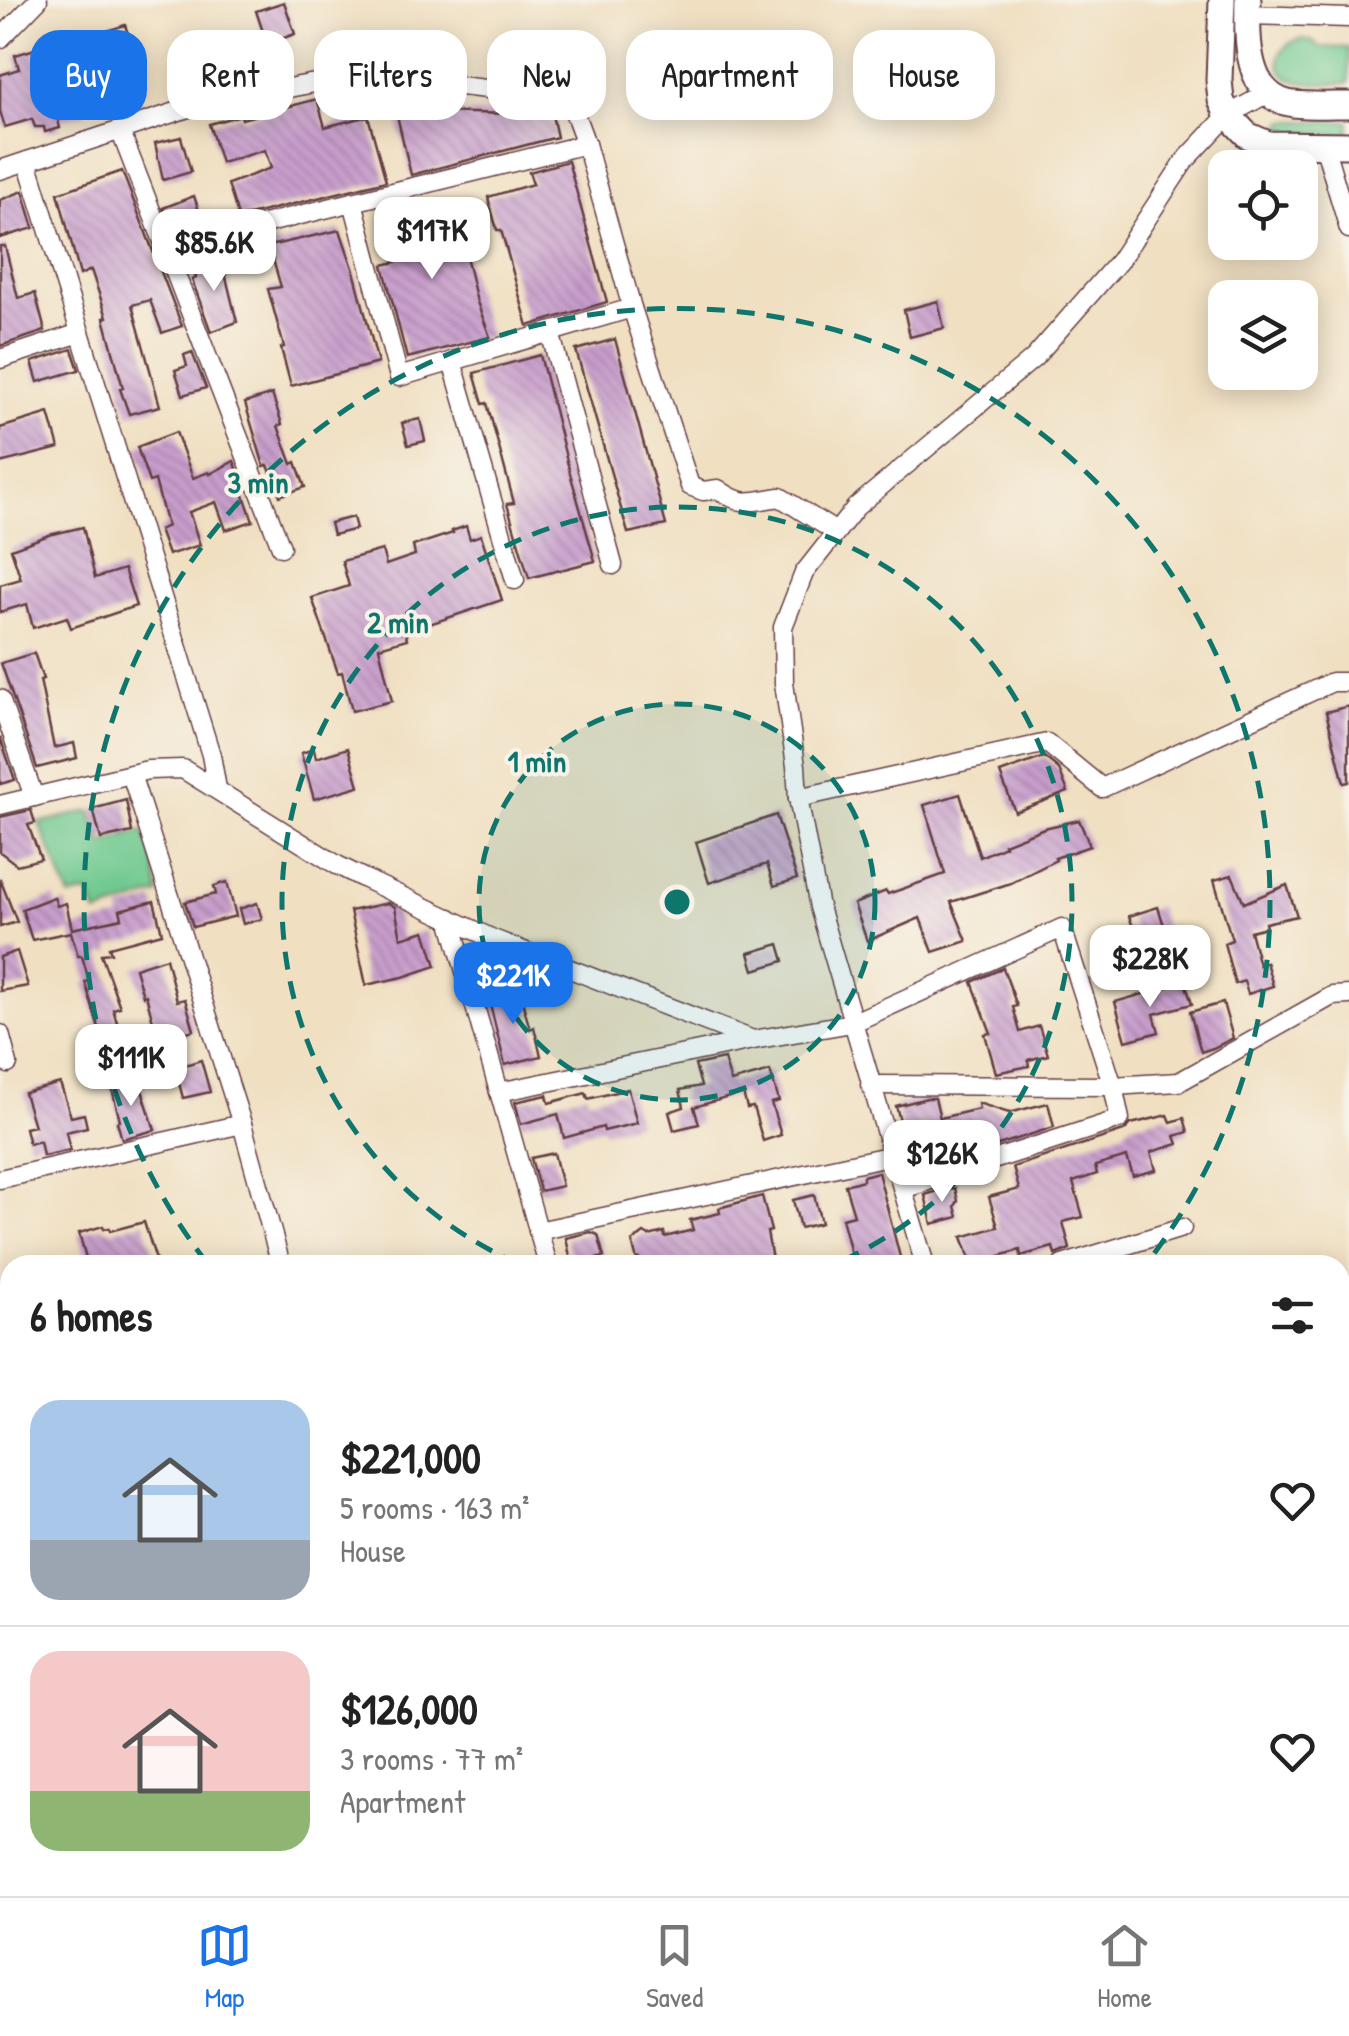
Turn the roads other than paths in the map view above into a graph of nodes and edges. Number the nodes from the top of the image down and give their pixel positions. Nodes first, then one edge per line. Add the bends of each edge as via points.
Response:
1 (38, 0) edge
2 (1222, 0) edge
3 (1248, 8) edge
4 (1349, 18) edge
5 (0, 39) edge
6 (1266, 94) junction
7 (1349, 105) edge
8 (1228, 115) junction
9 (120, 130) junction
10 (586, 144) junction
11 (1337, 145) edge
12 (27, 161) junction
13 (0, 170) edge
14 (353, 202) junction
15 (248, 228) dead end
16 (1349, 229) edge
17 (632, 308) junction
18 (550, 332) junction
19 (80, 333) junction
20 (0, 359) edge
21 (452, 361) junction
22 (836, 532) junction
23 (281, 548) dead end
24 (614, 565) dead end
25 (516, 580) dead end
26 (1349, 682) edge
27 (0, 699) edge
28 (131, 774) junction
29 (217, 789) junction
30 (34, 797) junction
31 (798, 798) junction
32 (0, 805) edge
33 (450, 918) junction
34 (1349, 995) edge
35 (852, 1022) junction
36 (0, 1034) edge
37 (753, 1040) junction
38 (8, 1064) dead end
39 (870, 1085) junction
40 (1112, 1086) junction
41 (499, 1092) junction
42 (242, 1124) junction
43 (892, 1155) junction
44 (0, 1180) edge
45 (904, 1189) junction
46 (1182, 1228) dead end
47 (538, 1231) junction
48 (278, 1255) edge
49 (545, 1255) edge
50 (921, 1255) edge
51 (1094, 1255) edge

1 - 5 street
2 - 8 main road via 1218,80
3 - 4 street
3 - 6 main road via 1252,68
6 - 7 main road via 1291,104
6 - 8 street
8 - 11 main road via 1247,135 1268,144
8 - 22 street via 1184,162 1120,262 1034,358 856,507
9 - 10 street via 212,103 336,79 386,78 570,98
9 - 12 street
9 - 23 street
10 - 14 street
10 - 17 street
11 - 16 street
12 - 13 street
12 - 19 street
14 - 15 street
14 - 21 street via 398,377
17 - 18 street
17 - 22 street via 690,486 718,489 749,504 780,497
18 - 21 street
18 - 24 street
19 - 20 street
19 - 29 street
21 - 25 street
22 - 31 street via 804,573 783,627
26 - 31 street via 1332,682 1102,788 1047,742
27 - 30 street
28 - 29 street via 183,769
28 - 30 street
28 - 42 street
29 - 33 street via 337,865
30 - 32 street
31 - 35 street via 819,907
33 - 37 street
33 - 41 street
34 - 40 street via 1332,996 1179,1082
35 - 37 street
35 - 39 street
35 - 40 street via 1062,928
36 - 38 street
37 - 41 street
39 - 40 street
39 - 43 street
40 - 45 street via 1120,1119
41 - 47 street
42 - 44 street
42 - 48 street
43 - 45 street
43 - 47 street
45 - 50 street
46 - 51 street
47 - 49 street

